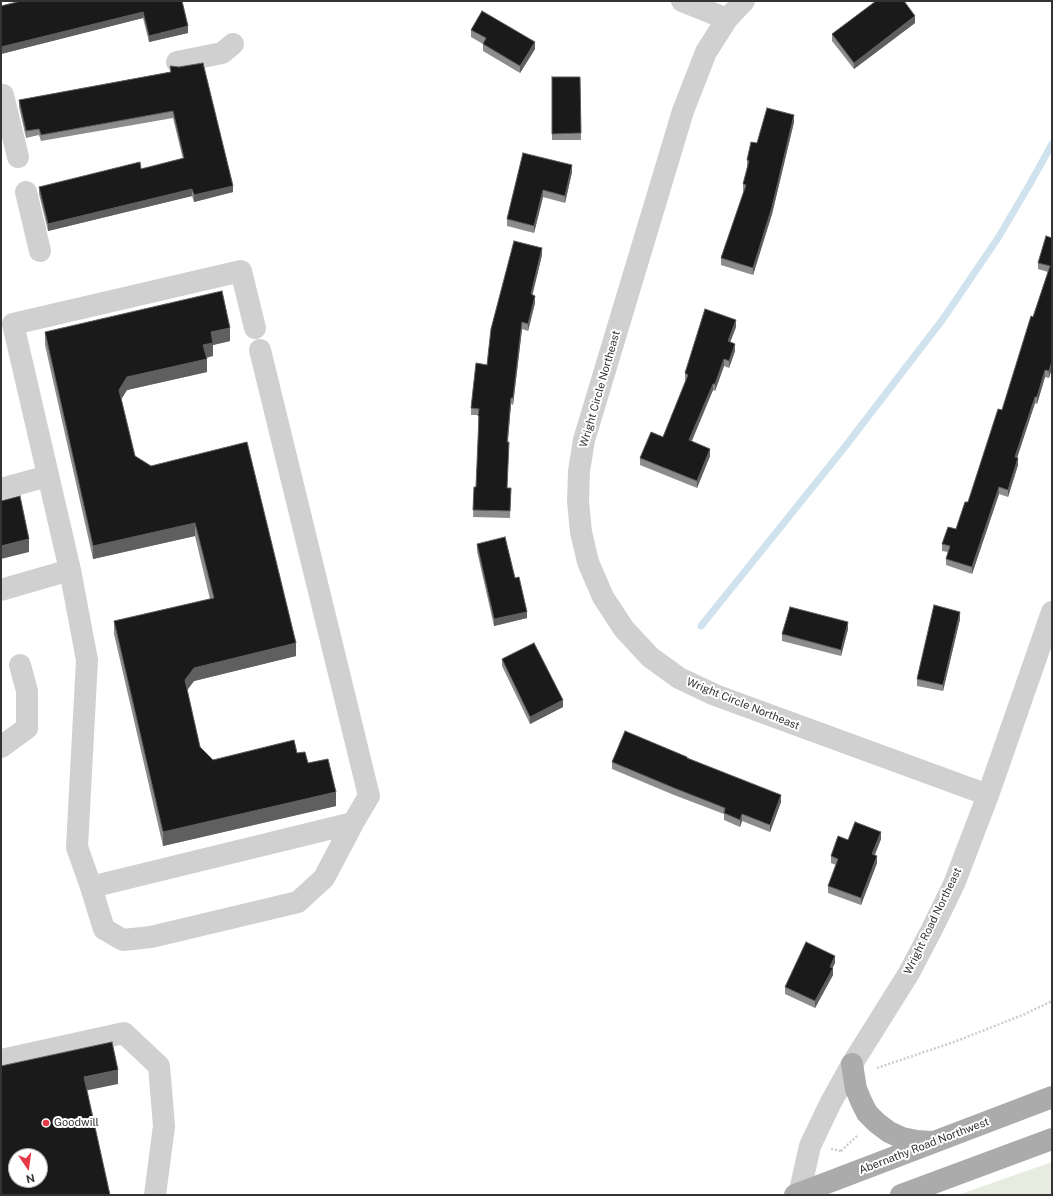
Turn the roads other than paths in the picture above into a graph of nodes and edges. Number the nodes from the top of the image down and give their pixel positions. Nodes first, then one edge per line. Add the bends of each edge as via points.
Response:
1 (682, 1) edge
2 (744, 1) edge
3 (727, 19) junction
4 (233, 44) dead end
5 (177, 62) dead end
6 (1, 94) edge
7 (18, 157) dead end
8 (26, 192) dead end
9 (40, 251) dead end
10 (255, 328) dead end
11 (260, 350) dead end
12 (48, 476) junction
13 (1, 489) edge
14 (70, 570) junction
15 (1, 590) edge
16 (1052, 612) edge
17 (20, 665) dead end
18 (1, 747) edge
19 (988, 795) junction
20 (353, 823) junction
21 (91, 887) junction
22 (1, 1060) edge
23 (852, 1064) junction
24 (1052, 1097) edge
25 (1052, 1139) edge
26 (935, 1142) junction
27 (155, 1195) edge
28 (798, 1195) edge
29 (901, 1195) edge

1 - 3 street
2 - 3 street, Wright Circle Northeast
3 - 19 street, Wright Circle Northeast via 706,52 683,111 584,440 578,501 581,532 588,562 603,597 624,629 650,657 679,678 715,695
4 - 5 street via 222,53
6 - 7 street
8 - 9 street
10 - 12 street via 241,271 13,324
11 - 20 street via 369,796
12 - 13 street
12 - 14 street
14 - 15 street
14 - 21 street via 87,660 77,847
16 - 19 street, Wright Road Northeast
17 - 18 street via 27,691 27,728
19 - 23 street, Wright Road Northeast via 954,884 932,929 909,973
20 - 21 street
20 - 21 street via 324,878 298,902 151,937 122,940 104,928
22 - 27 street via 124,1033 159,1066 164,1126
23 - 26 main road via 856,1089 861,1101 867,1113 877,1123 902,1138
23 - 28 street, Wright Road Northeast via 810,1146
24 - 26 main road, Abernathy Road Northwest
25 - 29 main road
26 - 28 main road, Abernathy Road Northwest

